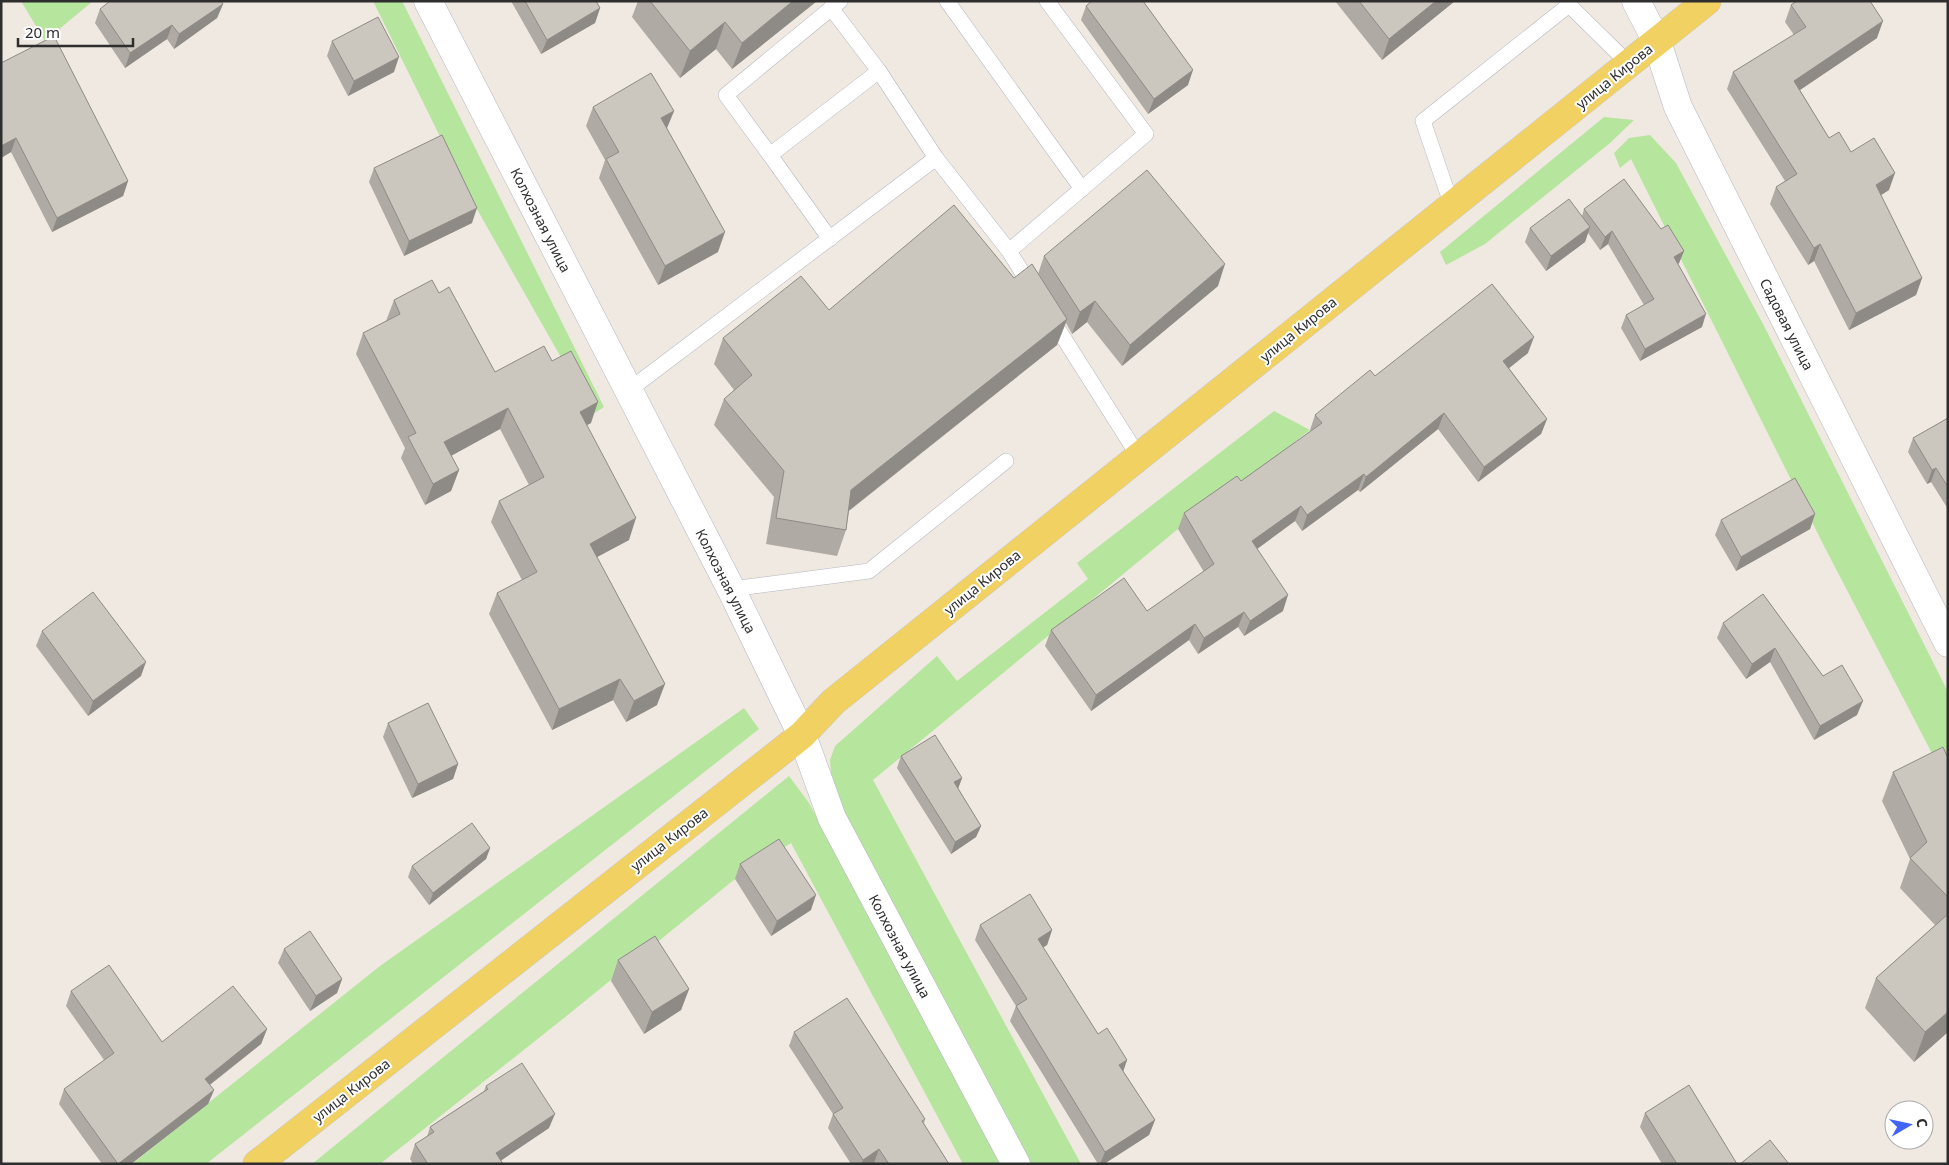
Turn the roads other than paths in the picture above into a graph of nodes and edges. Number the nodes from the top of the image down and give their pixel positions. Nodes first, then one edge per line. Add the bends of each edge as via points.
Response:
1 (428, 1) edge
2 (947, 1) edge
3 (1047, 1) edge
4 (1636, 1) edge
5 (1707, 1) edge
6 (835, 5) edge
7 (1656, 42) junction
8 (1629, 64) junction
9 (880, 72) junction
10 (770, 155) junction
11 (936, 158) junction
12 (1082, 190) junction
13 (1452, 206) junction
14 (830, 239) junction
15 (1009, 251) junction
16 (629, 390) junction
17 (1139, 457) junction
18 (1006, 461) dead end
19 (731, 589) junction
20 (1948, 643) edge
21 (802, 735) junction
22 (257, 1164) edge
23 (1016, 1164) edge

1 - 16 street, Колхозная улица
2 - 12 lane
3 - 12 lane via 1146,134
4 - 7 street, Садовая улица
5 - 7 main road, улица Кирова
6 - 9 lane
6 - 10 lane via 726,95
7 - 8 main road, улица Кирова
7 - 20 street, Садовая улица via 1678,107
8 - 13 main road, улица Кирова
8 - 13 lane via 1569,5 1423,121
9 - 10 lane
9 - 11 lane
10 - 14 lane
11 - 14 lane
11 - 15 lane
12 - 15 lane
13 - 17 main road, улица Кирова
14 - 16 lane
15 - 17 lane
16 - 19 street, Колхозная улица
17 - 21 main road, улица Кирова via 833,702
18 - 19 lane via 869,571
19 - 21 street, Колхозная улица
21 - 22 main road, улица Кирова
21 - 23 street, Колхозная улица via 832,818

